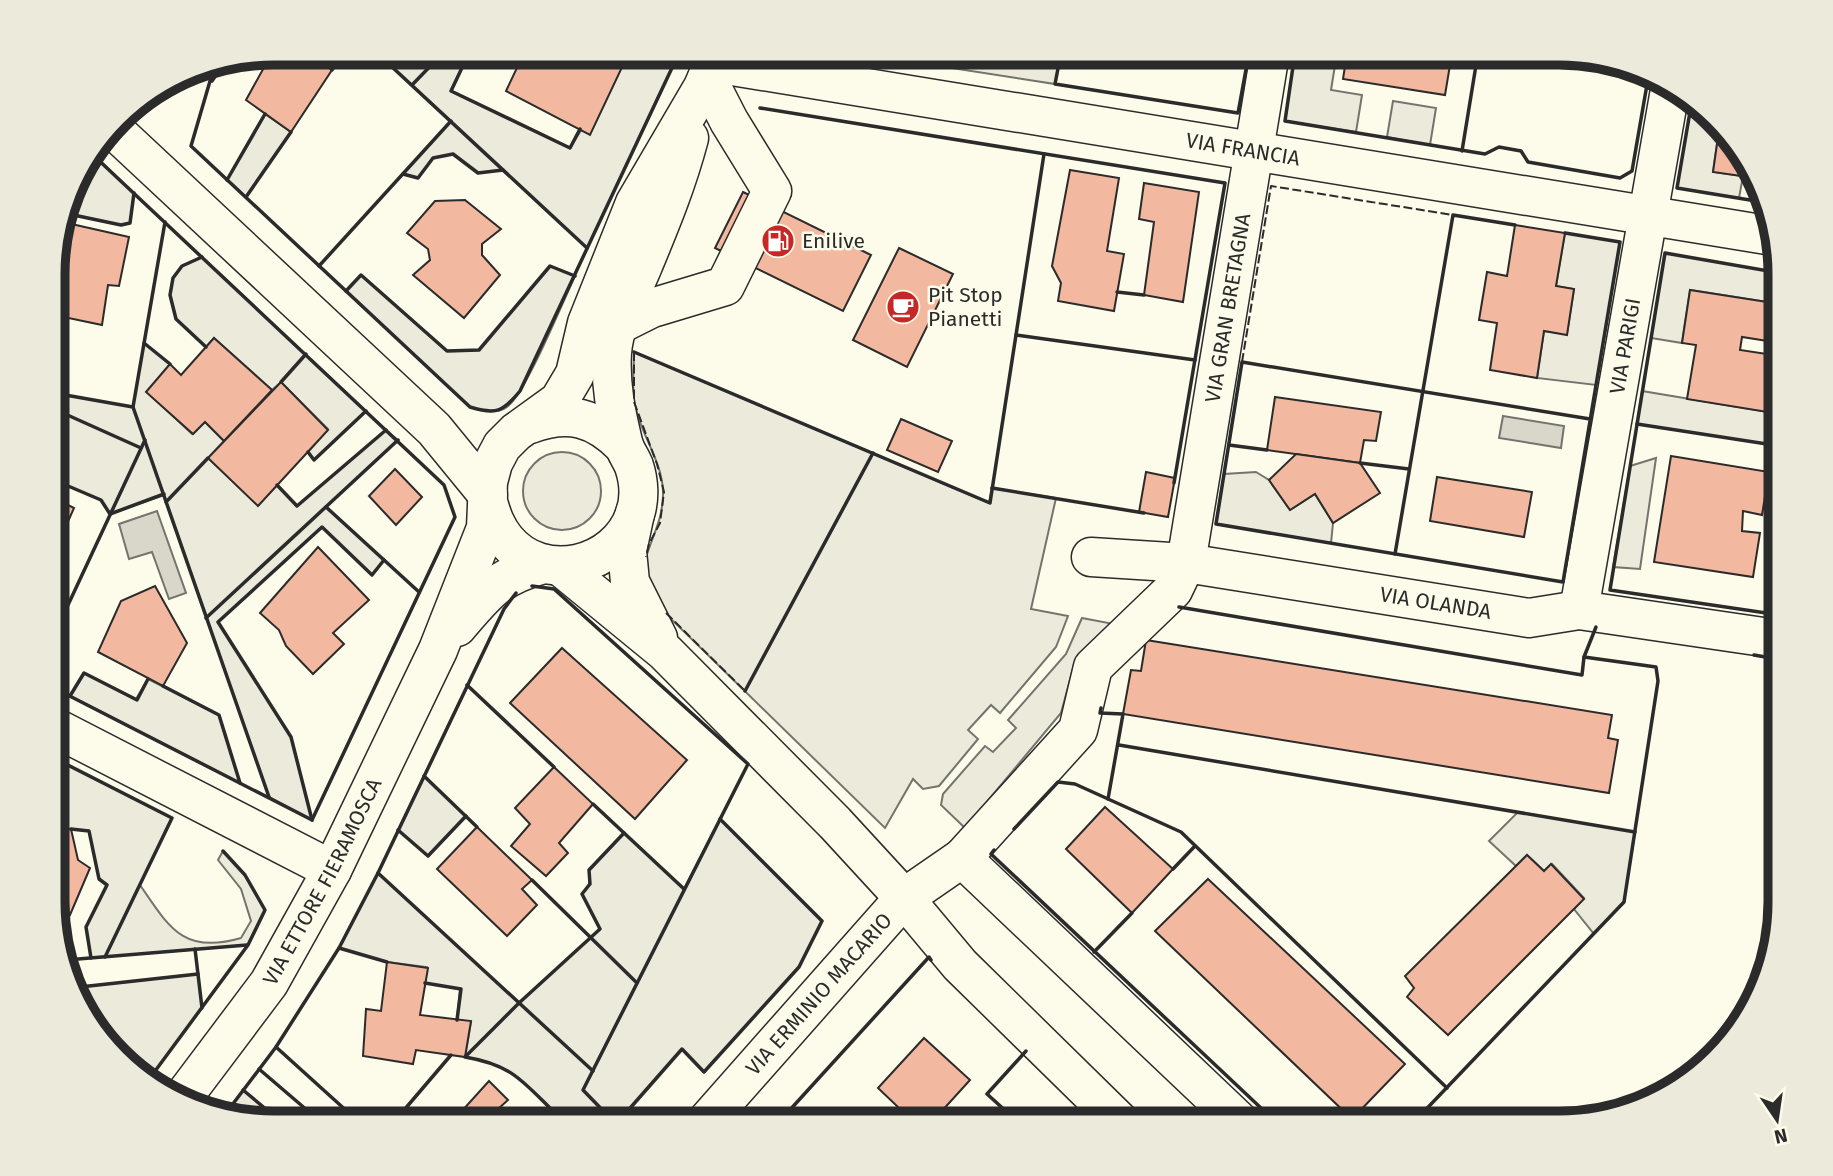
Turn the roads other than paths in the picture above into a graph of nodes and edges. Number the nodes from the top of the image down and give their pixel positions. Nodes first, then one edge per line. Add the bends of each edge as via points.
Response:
1 (1268, 65) edge
2 (711, 70) edge
3 (1669, 96) edge
4 (119, 134) edge
5 (1253, 151) junction
6 (1648, 216) junction
7 (1764, 235) edge
8 (618, 325) junction
9 (522, 428) junction
10 (434, 429) junction
11 (624, 446) junction
12 (488, 498) junction
13 (635, 513) junction
14 (1091, 557) dead end
15 (1186, 564) junction
16 (552, 565) junction
17 (1579, 610) junction
18 (1768, 638) edge
19 (438, 650) junction
20 (665, 652) junction
21 (65, 733) edge
22 (962, 858) junction
23 (332, 870) junction
24 (904, 898) junction
25 (187, 1092) edge
26 (716, 1111) edge
27 (1109, 1111) edge
28 (1228, 1111) edge

1 - 5 street, VIA GRAN BRETAGNA
2 - 5 street, VIA FRANCIA
2 - 8 street via 674,192
2 - 8 street via 729,121 772,191 725,286 652,308
2 - 9 street via 635,203 587,323 575,374 559,401
3 - 6 street, VIA PARIGI
4 - 10 street
5 - 6 street, VIA FRANCIA
5 - 15 street, VIA GRAN BRETAGNA
6 - 7 street, VIA FRANCIA
6 - 17 street, VIA PARIGI
8 - 11 street via 612,351 613,396
9 - 10 street via 499,438 481,439
9 - 11 street via 548,417 569,416 609,431
9 - 12 street via 502,446 493,463
10 - 12 street
11 - 13 street via 639,490
12 - 16 street via 494,523 507,541 523,555
12 - 19 street via 486,528
13 - 16 street via 624,535 607,552 585,563
13 - 20 street via 627,551 630,582
14 - 15 street, VIA OLANDA
15 - 17 street, VIA OLANDA via 1530,618
15 - 22 street, VIA ERMINIO MACARIO via 1173,590 1093,667 1077,730
16 - 19 street via 517,572 488,590
16 - 20 street
17 - 18 street, VIA OLANDA
19 - 23 street, VIA ETTORE FIERAMOSCA
20 - 24 street
21 - 23 street
22 - 24 street, VIA ERMINIO MACARIO
22 - 28 street
23 - 25 street, VIA ETTORE FIERAMOSCA via 269,983
24 - 26 street, VIA ERMINIO MACARIO
24 - 27 street via 960,965

